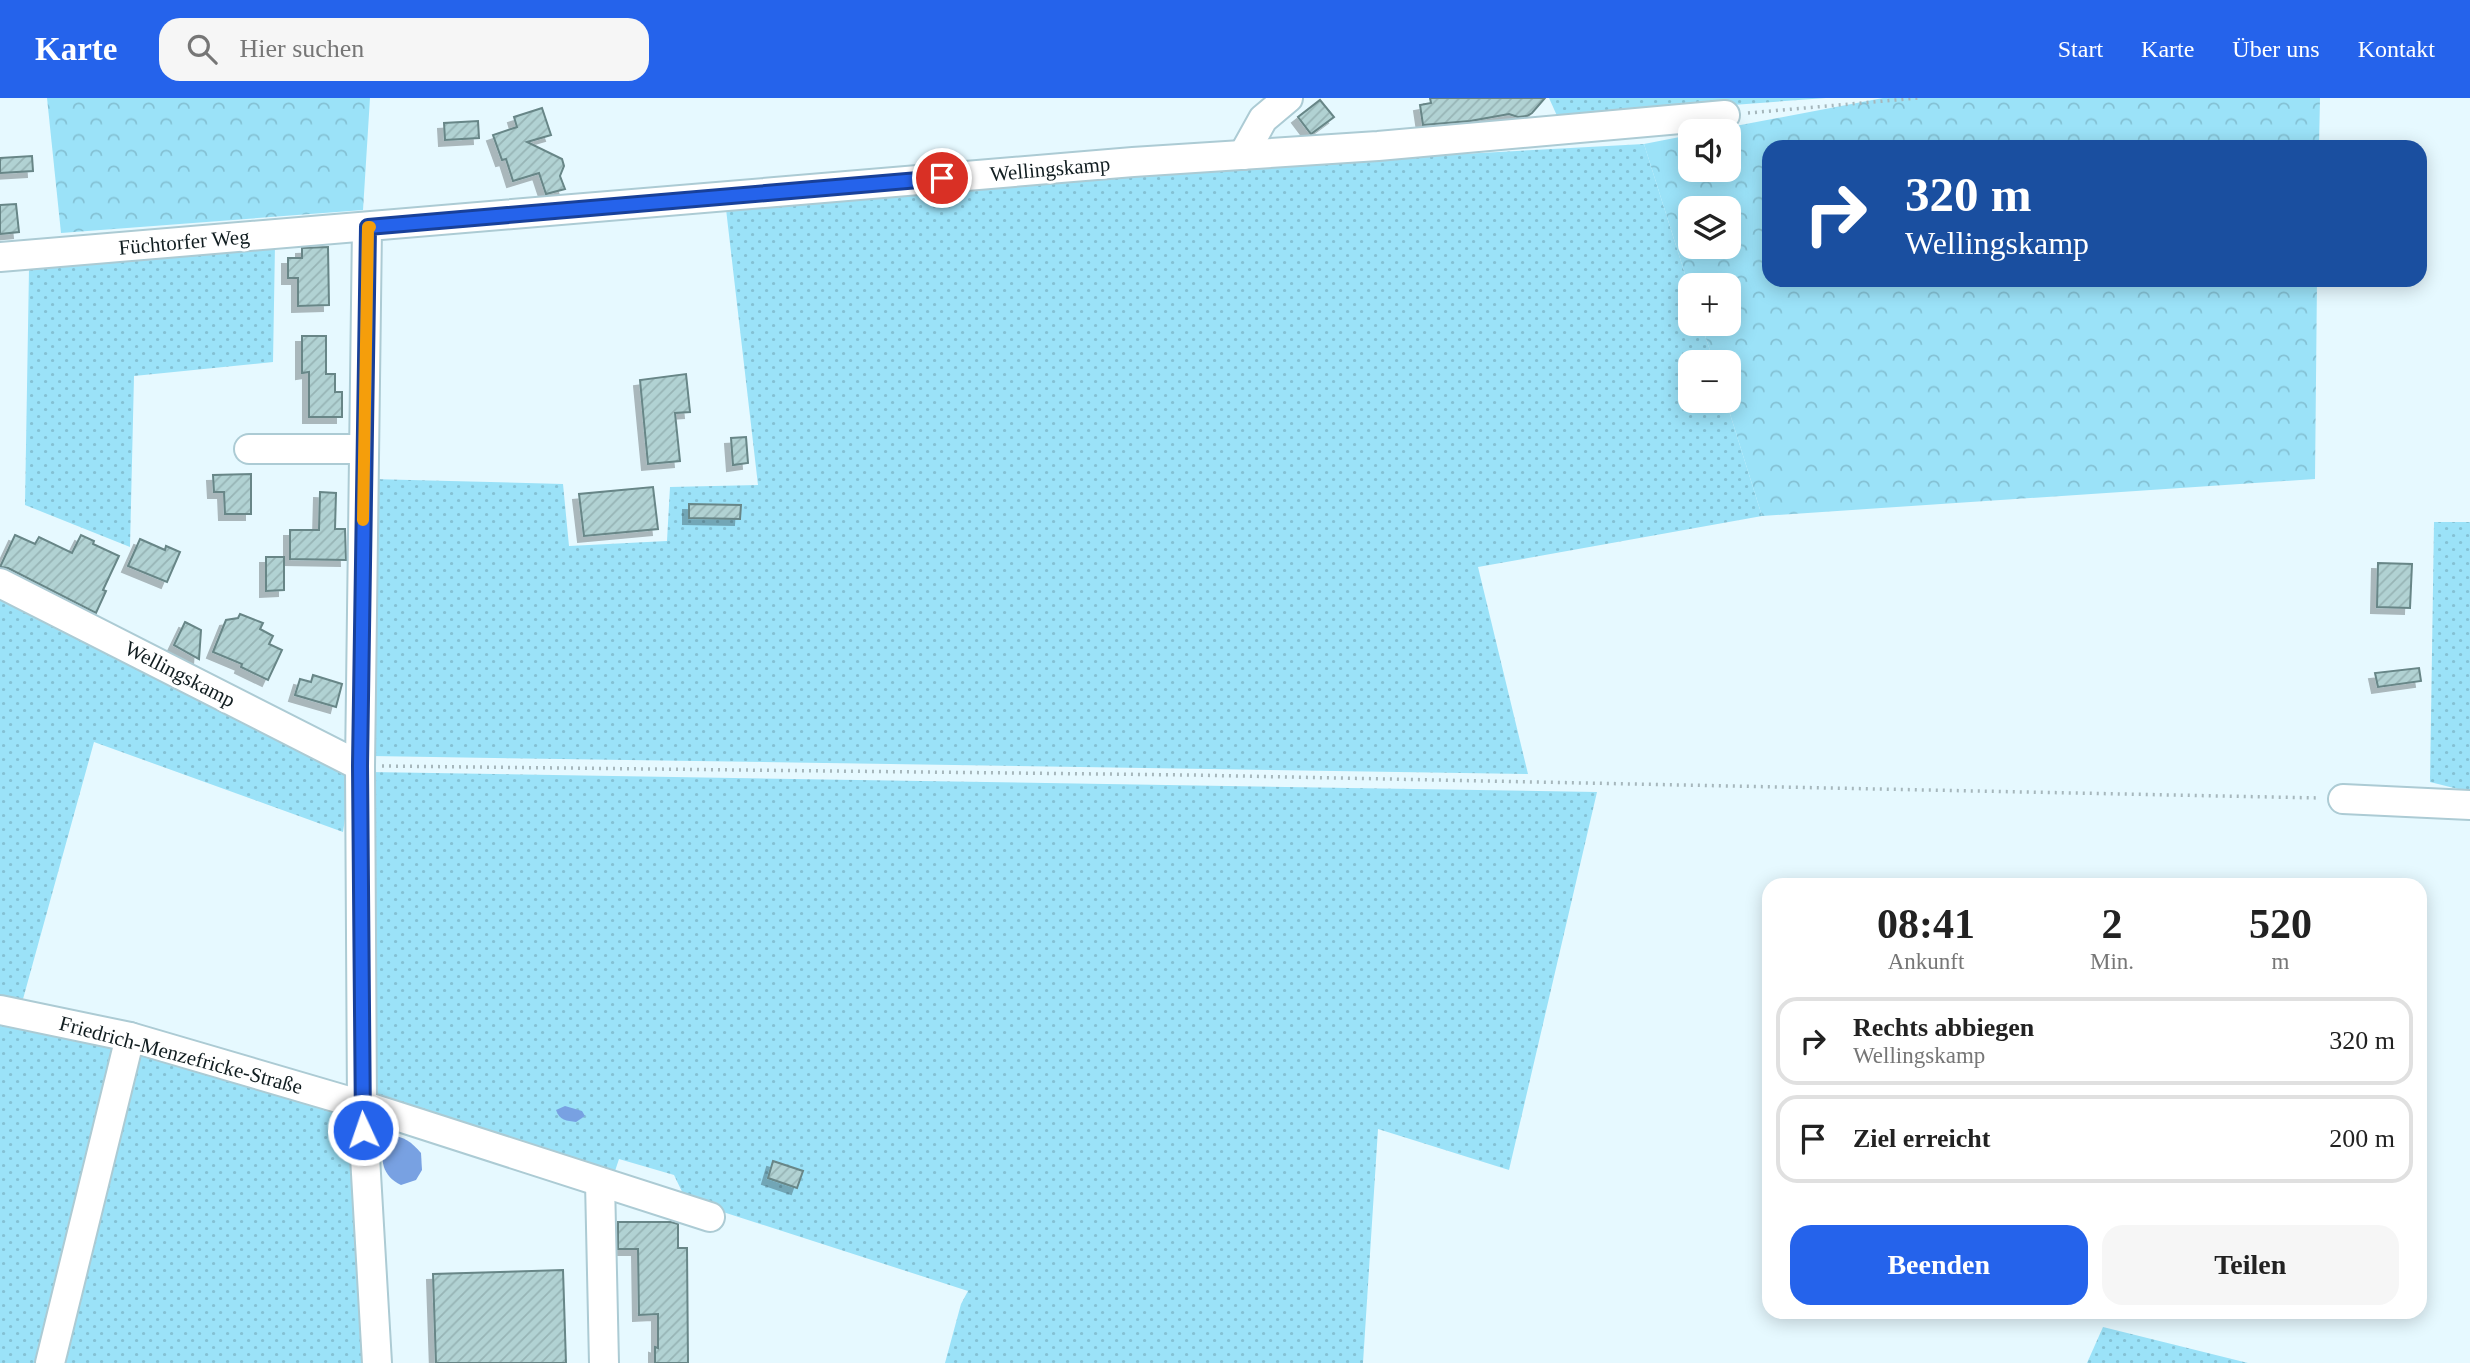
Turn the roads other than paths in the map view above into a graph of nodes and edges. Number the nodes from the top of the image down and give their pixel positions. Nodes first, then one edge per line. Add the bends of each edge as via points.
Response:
1 (1289, 98) edge
2 (1725, 115) road end
3 (1243, 155) junction
4 (368, 227) junction
5 (0, 257) edge
6 (249, 449) dead end
7 (364, 449) junction
8 (0, 583) edge
9 (360, 766) junction
10 (2343, 799) road end
11 (2470, 805) edge
12 (0, 1010) edge
13 (130, 1037) junction
14 (362, 1105) junction
15 (600, 1182) junction
16 (710, 1217) dead end
17 (50, 1363) edge
18 (377, 1363) edge
19 (604, 1363) edge

1 - 3 street via 1263,119
2 - 3 street, Wellingskamp
3 - 4 street, Wellingskamp
4 - 5 street, Füchtorfer Weg
4 - 7 street
6 - 7 street
7 - 9 street
8 - 9 street, Wellingskamp
9 - 14 street
10 - 11 street
12 - 13 street, Friedrich-Menzefricke-Straße
13 - 14 street, Friedrich-Menzefricke-Straße
13 - 17 street
14 - 15 street, Friedrich-Menzefricke-Straße
14 - 18 street
15 - 16 street, Friedrich-Menzefricke-Straße
15 - 19 street

